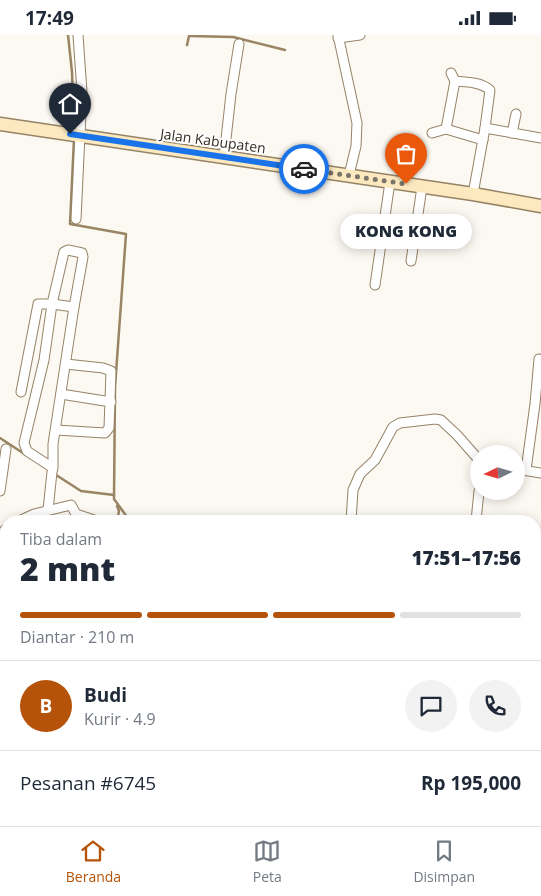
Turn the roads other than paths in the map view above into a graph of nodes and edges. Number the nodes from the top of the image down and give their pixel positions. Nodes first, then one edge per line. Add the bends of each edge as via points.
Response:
1 (78, 35) edge
2 (360, 35) edge
3 (338, 37) edge
4 (240, 44) dead end
5 (516, 114) dead end
6 (0, 124) edge
7 (485, 127) junction
8 (446, 129) junction
9 (432, 133) dead end
10 (512, 133) junction
11 (76, 135) junction
12 (541, 138) edge
13 (483, 140) junction
14 (224, 157) junction
15 (349, 175) junction
16 (390, 182) junction
17 (422, 187) junction
18 (473, 194) junction
19 (541, 206) edge
20 (76, 219) dead end
21 (411, 261) dead end
22 (375, 285) dead end
23 (52, 304) junction
24 (74, 307) junction
25 (539, 359) dead end
26 (66, 364) junction
27 (21, 392) dead end
28 (61, 394) junction
29 (110, 401) junction
30 (56, 430) junction
31 (6, 449) dead end
32 (470, 450) edge
33 (526, 470) joint
34 (52, 473) junction
35 (541, 473) edge
36 (0, 491) edge
37 (478, 500) edge
38 (48, 510) junction
39 (32, 515) edge
40 (79, 515) edge
41 (351, 515) edge
42 (477, 515) edge

1 - 11 street via 82,92
2 - 3 street
3 - 15 street via 357,123 356,146
4 - 14 street
5 - 10 street
6 - 11 main road, Jalan Kabupaten
7 - 8 street via 490,89 453,77
7 - 10 street
7 - 13 street
8 - 9 street
8 - 13 street
10 - 12 street
11 - 14 main road, Jalan Kabupaten
11 - 20 street
13 - 18 street
14 - 15 main road, Jalan Kabupaten
15 - 16 main road, Jalan Kabupaten
16 - 17 main road, Jalan Kabupaten
16 - 22 street
17 - 18 main road, Jalan Kabupaten
17 - 21 street
18 - 19 main road, Jalan Kabupaten
23 - 24 street
23 - 24 street via 64,252 68,250 83,255
23 - 27 street via 38,304
23 - 34 street via 44,359 24,443 27,451
24 - 26 street
25 - 33 street
26 - 28 street
26 - 29 street via 103,367 111,371
28 - 29 street
28 - 30 street
29 - 30 street via 110,429 105,433
30 - 34 street
31 - 36 street
32 - 41 street via 441,421 400,423 393,427 375,460 360,474 353,490
33 - 35 street
34 - 38 street
37 - 42 street
38 - 39 street
38 - 40 street via 71,505

